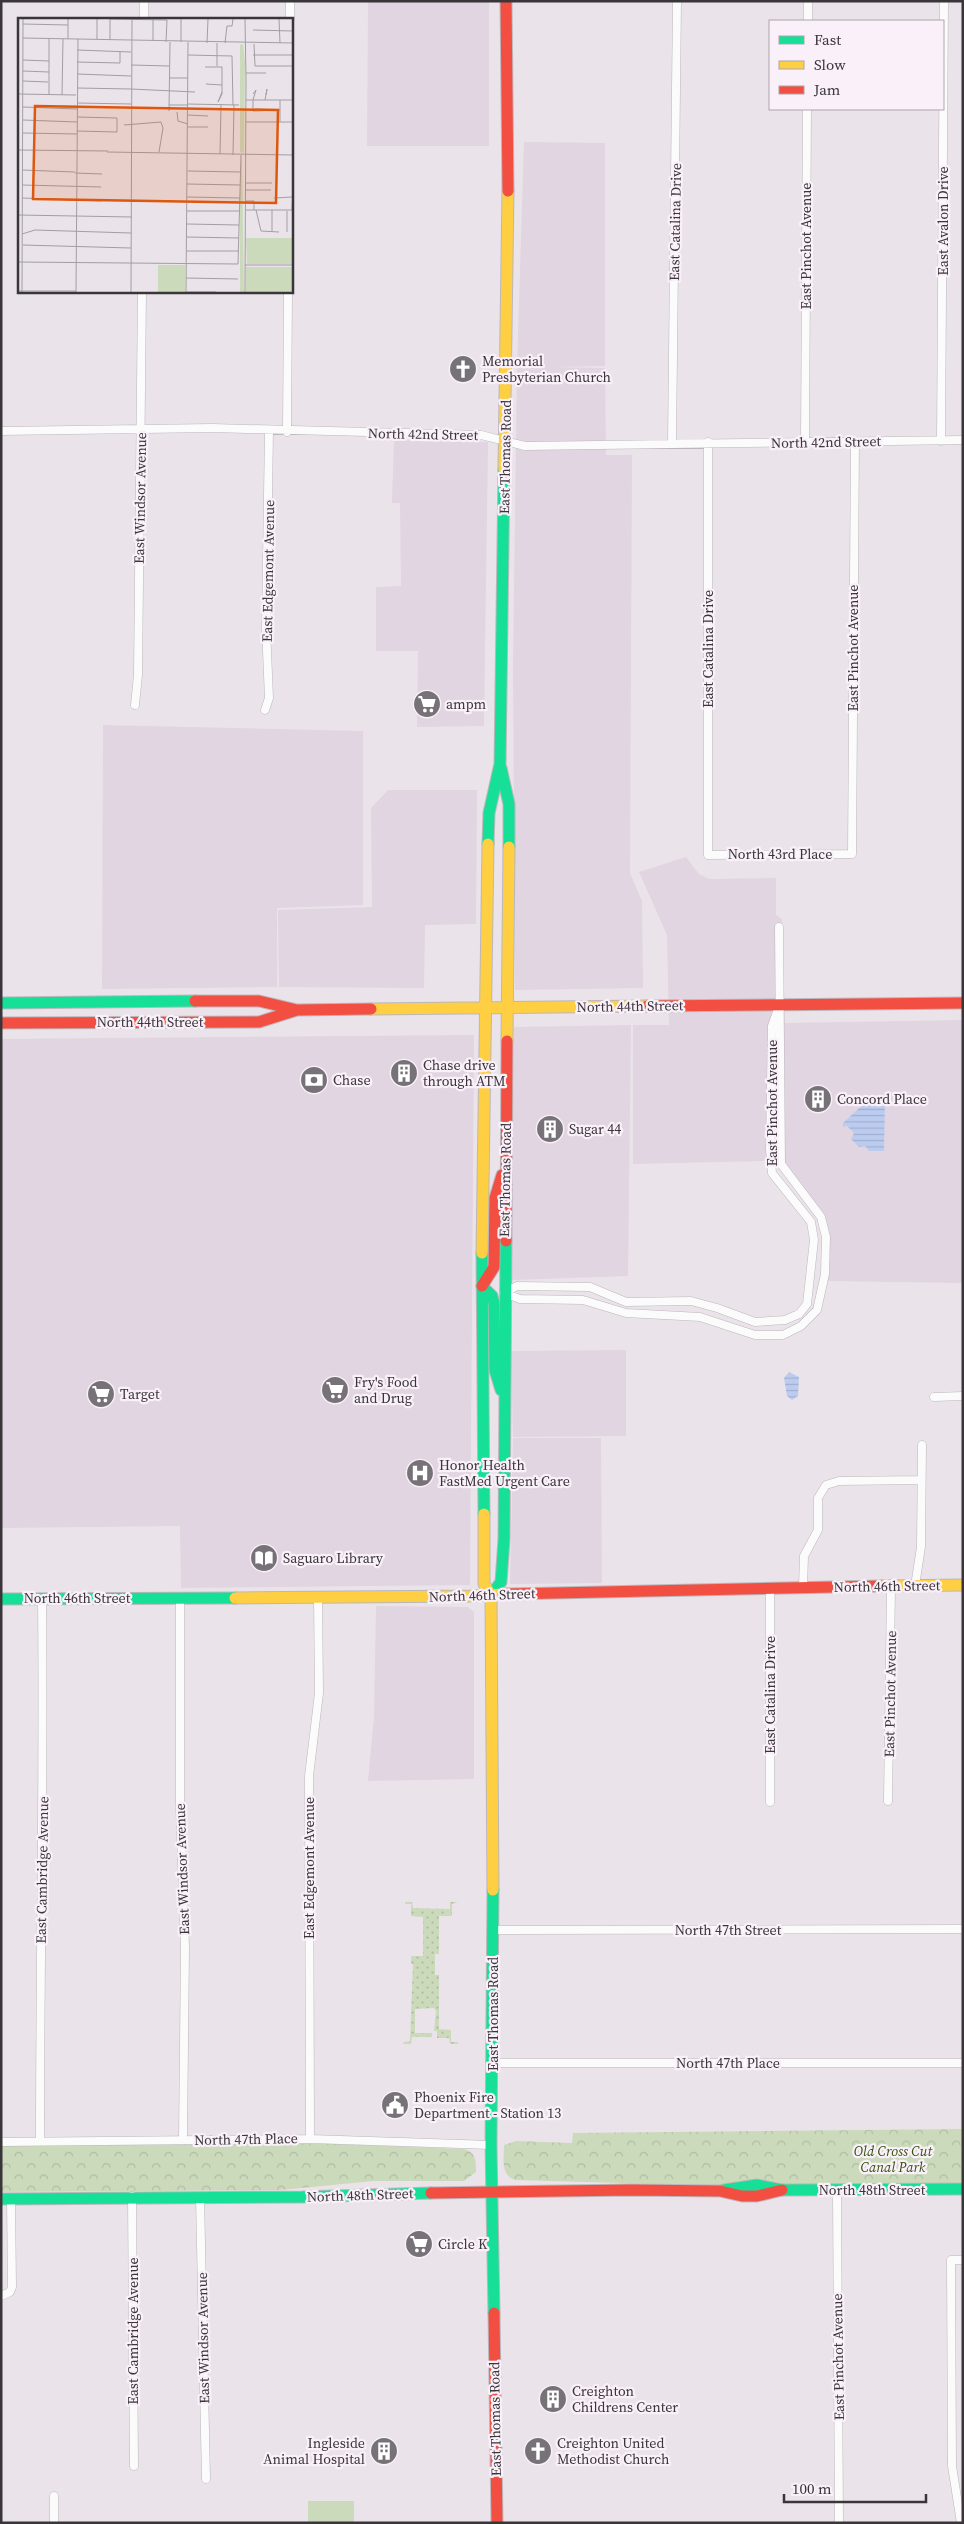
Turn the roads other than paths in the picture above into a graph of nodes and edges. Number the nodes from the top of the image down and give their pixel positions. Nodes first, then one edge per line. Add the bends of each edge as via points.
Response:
1 (144, 1) edge
2 (290, 1) edge
3 (506, 1) edge
4 (677, 1) edge
5 (808, 1) edge
6 (944, 1) edge
7 (144, 18) edge
8 (290, 18) edge
9 (808, 20) edge
10 (944, 20) edge
11 (808, 110) edge
12 (943, 110) edge
13 (142, 292) edge
14 (288, 292) edge
15 (140, 428) junction
16 (1, 431) edge
17 (269, 431) junction
18 (287, 432) junction
19 (963, 440) edge
20 (505, 441) junction
21 (941, 441) junction
22 (708, 442) junction
23 (855, 442) junction
24 (672, 443) junction
25 (805, 443) junction
26 (135, 705) dead end
27 (265, 710) dead end
28 (500, 764) junction
29 (852, 854) joint
30 (708, 855) joint
31 (779, 927) dead end
32 (1, 1003) edge
33 (963, 1003) edge
34 (780, 1005) junction
35 (486, 1008) junction
36 (506, 1008) junction
37 (297, 1010) junction
38 (1, 1023) edge
39 (506, 1164) junction
40 (482, 1286) junction
41 (504, 1293) junction
42 (963, 1396) edge
43 (934, 1397) dead end
44 (504, 1401) junction
45 (922, 1445) dead end
46 (921, 1480) junction
47 (963, 1585) edge
48 (891, 1586) junction
49 (915, 1586) junction
50 (803, 1588) junction
51 (770, 1589) junction
52 (491, 1595) junction
53 (42, 1598) junction
54 (180, 1598) junction
55 (318, 1598) junction
56 (1, 1599) edge
57 (888, 1801) dead end
58 (770, 1802) dead end
59 (963, 1929) edge
60 (493, 1930) junction
61 (493, 2063) junction
62 (963, 2063) edge
63 (310, 2139) junction
64 (183, 2140) junction
65 (40, 2141) junction
66 (1, 2142) edge
67 (492, 2145) junction
68 (963, 2189) edge
69 (837, 2191) junction
70 (492, 2192) junction
71 (132, 2196) junction
72 (200, 2197) junction
73 (6, 2199) edge
74 (963, 2260) edge
75 (1, 2296) edge
76 (134, 2466) dead end
77 (206, 2478) dead end
78 (54, 2496) dead end
79 (54, 2523) edge
80 (496, 2523) edge
81 (839, 2523) edge
82 (960, 2523) edge

1 - 7 street
2 - 8 street
3 - 20 main road, East Thomas Road
4 - 24 street, East Catalina Drive
5 - 9 street
6 - 10 street, East Avalon Drive
11 - 25 street, East Pinchot Avenue
12 - 21 street, East Avalon Drive
13 - 15 street, East Windsor Avenue
14 - 18 street
15 - 16 street, North 42nd Street
15 - 17 street, North 42nd Street
15 - 26 street, East Windsor Avenue
17 - 18 street, North 42nd Street
17 - 27 street, East Edgemont Avenue via 268,698
18 - 20 street, North 42nd Street via 481,436
19 - 21 street, North 42nd Street
20 - 24 street, North 42nd Street via 525,446
20 - 28 main road, East Thomas Road
21 - 23 street, North 42nd Street
22 - 24 street, North 42nd Street
22 - 25 street, North 42nd Street
22 - 30 street, East Catalina Drive
23 - 25 street, North 42nd Street
23 - 29 street, East Pinchot Avenue
28 - 35 main road, East Thomas Road via 489,813
28 - 36 main road, East Thomas Road via 509,804
29 - 30 street, North 43rd Place
31 - 34 street, East Pinchot Avenue
32 - 37 main road, North 44th Street via 259,1001
33 - 34 main road, North 44th Street
34 - 36 main road, North 44th Street
34 - 41 street, East Pinchot Avenue via 772,1026 772,1173 811,1222 814,1240 807,1304 799,1314 785,1320 755,1322 691,1302 626,1302 590,1287 517,1286
34 - 41 street, East Pinchot Avenue via 781,1164 821,1217 826,1237 825,1274 817,1310 807,1322 784,1335 756,1335 700,1317 626,1313 583,1300 520,1299
35 - 36 main road, North 44th Street
35 - 37 main road, North 44th Street
35 - 40 main road, East Thomas Road
36 - 39 main road, East Thomas Road
37 - 38 main road, North 44th Street via 260,1022
39 - 40 main road via 494,1198 494,1267
39 - 41 main road, East Thomas Road
40 - 44 main road via 494,1303 494,1370
40 - 52 main road, East Thomas Road via 484,1584
41 - 44 main road, East Thomas Road
42 - 43 street
44 - 52 main road, East Thomas Road via 501,1582
45 - 46 street
46 - 49 street via 921,1547
46 - 50 street via 839,1481 826,1485 818,1498 818,1530 804,1556
47 - 49 main road, North 46th Street
48 - 49 main road, North 46th Street
48 - 50 main road, North 46th Street
48 - 57 street, East Pinchot Avenue
50 - 51 main road, North 46th Street
51 - 52 main road, North 46th Street
51 - 58 street, East Catalina Drive
52 - 55 main road, North 46th Street
52 - 60 main road, East Thomas Road
53 - 54 main road, North 46th Street
53 - 56 main road, North 46th Street
53 - 65 street, East Cambridge Avenue via 44,1791
54 - 55 main road, North 46th Street
54 - 64 street, East Windsor Avenue via 180,1806 185,1965
55 - 63 street, East Edgemont Avenue via 319,1693 309,1776
59 - 60 street, North 47th Street
60 - 61 main road, East Thomas Road
61 - 62 street, North 47th Place
61 - 67 main road, East Thomas Road
63 - 64 street, North 47th Place
63 - 67 street, North 47th Place
64 - 65 street, North 47th Place
65 - 66 street, North 47th Place
67 - 70 main road, East Thomas Road
68 - 69 main road, North 48th Street
69 - 70 main road, North 48th Street via 782,2190 757,2185 720,2191
69 - 81 street, East Pinchot Avenue
70 - 72 main road, North 48th Street
70 - 80 main road, East Thomas Road
71 - 72 main road, North 48th Street
71 - 73 main road, North 48th Street
71 - 76 street, East Cambridge Avenue
72 - 77 street, East Windsor Avenue
73 - 75 street via 12,2287 10,2292
74 - 82 street via 951,2260 952,2466
78 - 79 street

